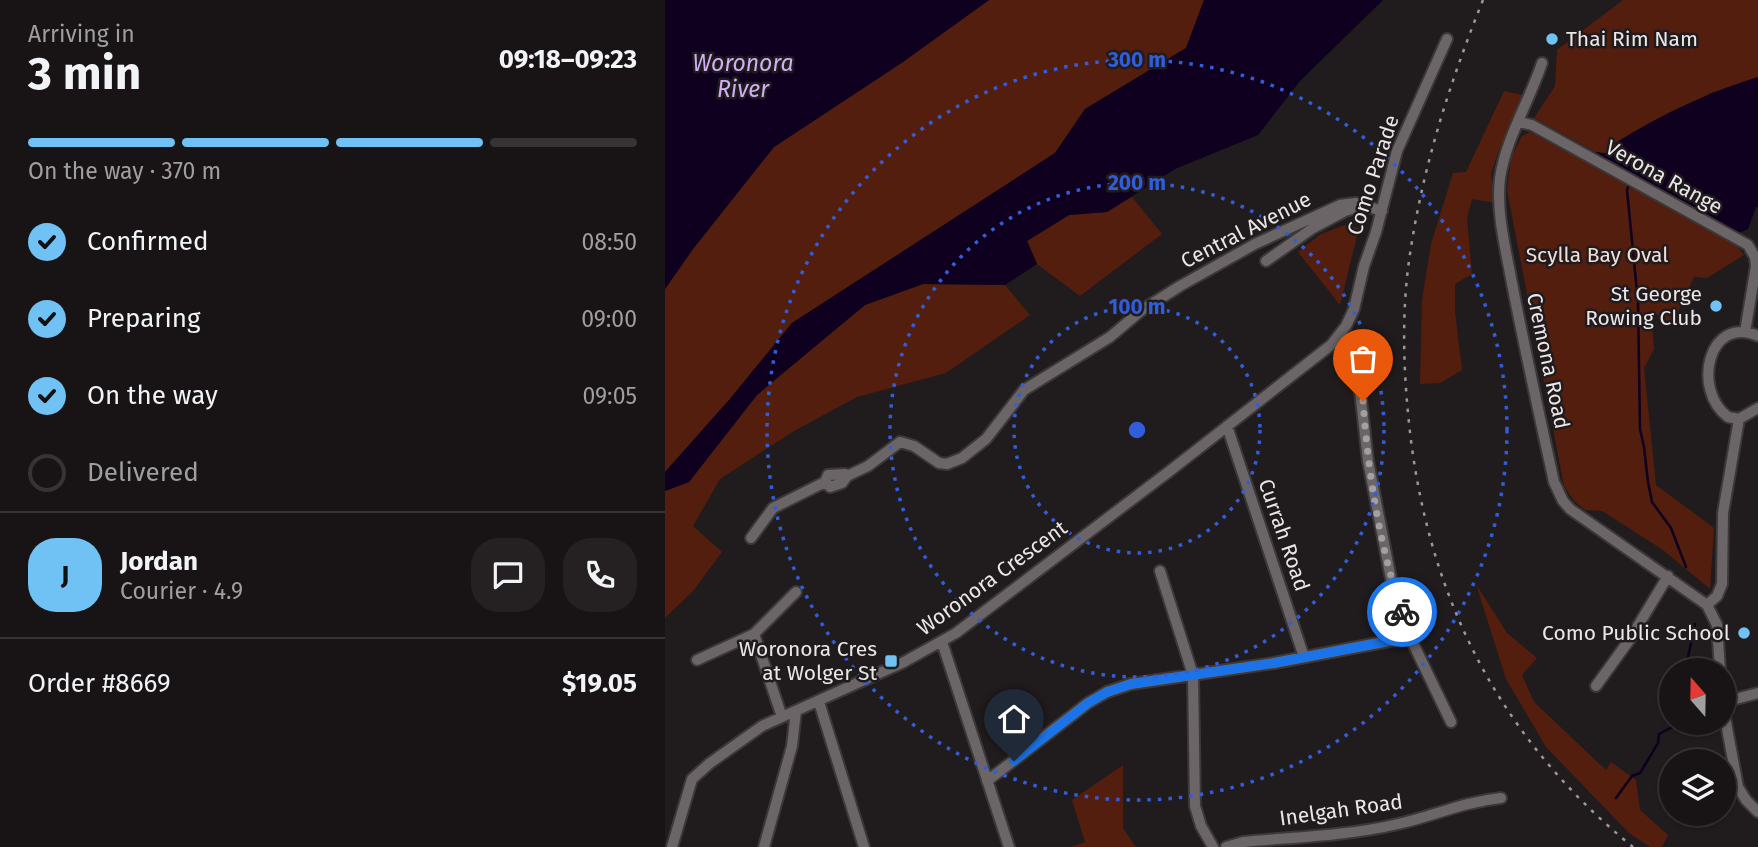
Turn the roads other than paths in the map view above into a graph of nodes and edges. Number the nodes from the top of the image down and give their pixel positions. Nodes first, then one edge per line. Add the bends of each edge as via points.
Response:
1 (1447, 39) dead end
2 (1542, 63) dead end
3 (1519, 122) junction
4 (1364, 205) junction
5 (1382, 211) junction
6 (1266, 261) dead end
7 (1346, 326) joint
8 (1745, 332) junction
9 (1758, 336) edge
10 (1359, 382) dead end
11 (1758, 408) edge
12 (1739, 419) junction
13 (1227, 426) junction
14 (751, 538) dead end
15 (1160, 571) dead end
16 (1668, 576) junction
17 (796, 592) dead end
18 (1707, 605) junction
19 (754, 634) junction
20 (1410, 637) junction
21 (942, 642) junction
22 (1304, 657) junction
23 (1719, 658) edge
24 (697, 660) dead end
25 (1193, 675) junction
26 (1597, 686) dead end
27 (1758, 694) edge
28 (1736, 697) edge
29 (819, 702) junction
30 (796, 711) junction
31 (782, 717) junction
32 (1451, 722) dead end
33 (1728, 735) edge
34 (987, 781) junction
35 (1501, 798) dead end
36 (1758, 812) edge
37 (672, 847) edge
38 (764, 847) edge
39 (864, 847) edge
40 (1009, 847) edge
41 (1213, 847) edge
42 (1226, 847) edge

1 - 5 street, Como Parade via 1397,151
2 - 3 street, Cremona Road
3 - 8 street, Verona Range via 1532,125 1751,249 1756,265
3 - 16 street, Cremona Road via 1500,174 1499,205 1554,482 1570,509
4 - 5 street, Central Avenue
4 - 6 street, Central Avenue via 1313,228
4 - 14 street, Central Avenue via 1339,205 1297,223 1161,297 1110,337 1024,390 985,439 962,458 939,463 900,442 836,485 825,482 773,508
5 - 7 street, Como Parade
7 - 13 street, Woronora Crescent via 1322,352
8 - 9 street
8 - 12 street via 1720,343 1710,355 1707,371 1718,407 1728,418
10 - 20 street via 1386,556
11 - 12 street
12 - 18 street via 1723,513 1722,584
13 - 21 street, Woronora Crescent
13 - 22 street, Currah Road
15 - 25 street
16 - 18 street, Cremona Road
16 - 26 street
17 - 19 street
18 - 23 street via 1717,625
19 - 24 street
19 - 31 street
20 - 22 street
20 - 32 street
21 - 29 street, Woronora Crescent
21 - 34 street
22 - 25 street
25 - 34 street via 1107,692
25 - 41 street via 1195,806
27 - 28 street
29 - 30 street, Woronora Crescent
29 - 39 street
30 - 31 street, Woronora Crescent
30 - 38 street via 792,746
31 - 37 street, Woronora Crescent via 747,736 692,779
33 - 36 street via 1738,787
34 - 40 street
35 - 42 street, Inelgah Road via 1460,804 1362,831

